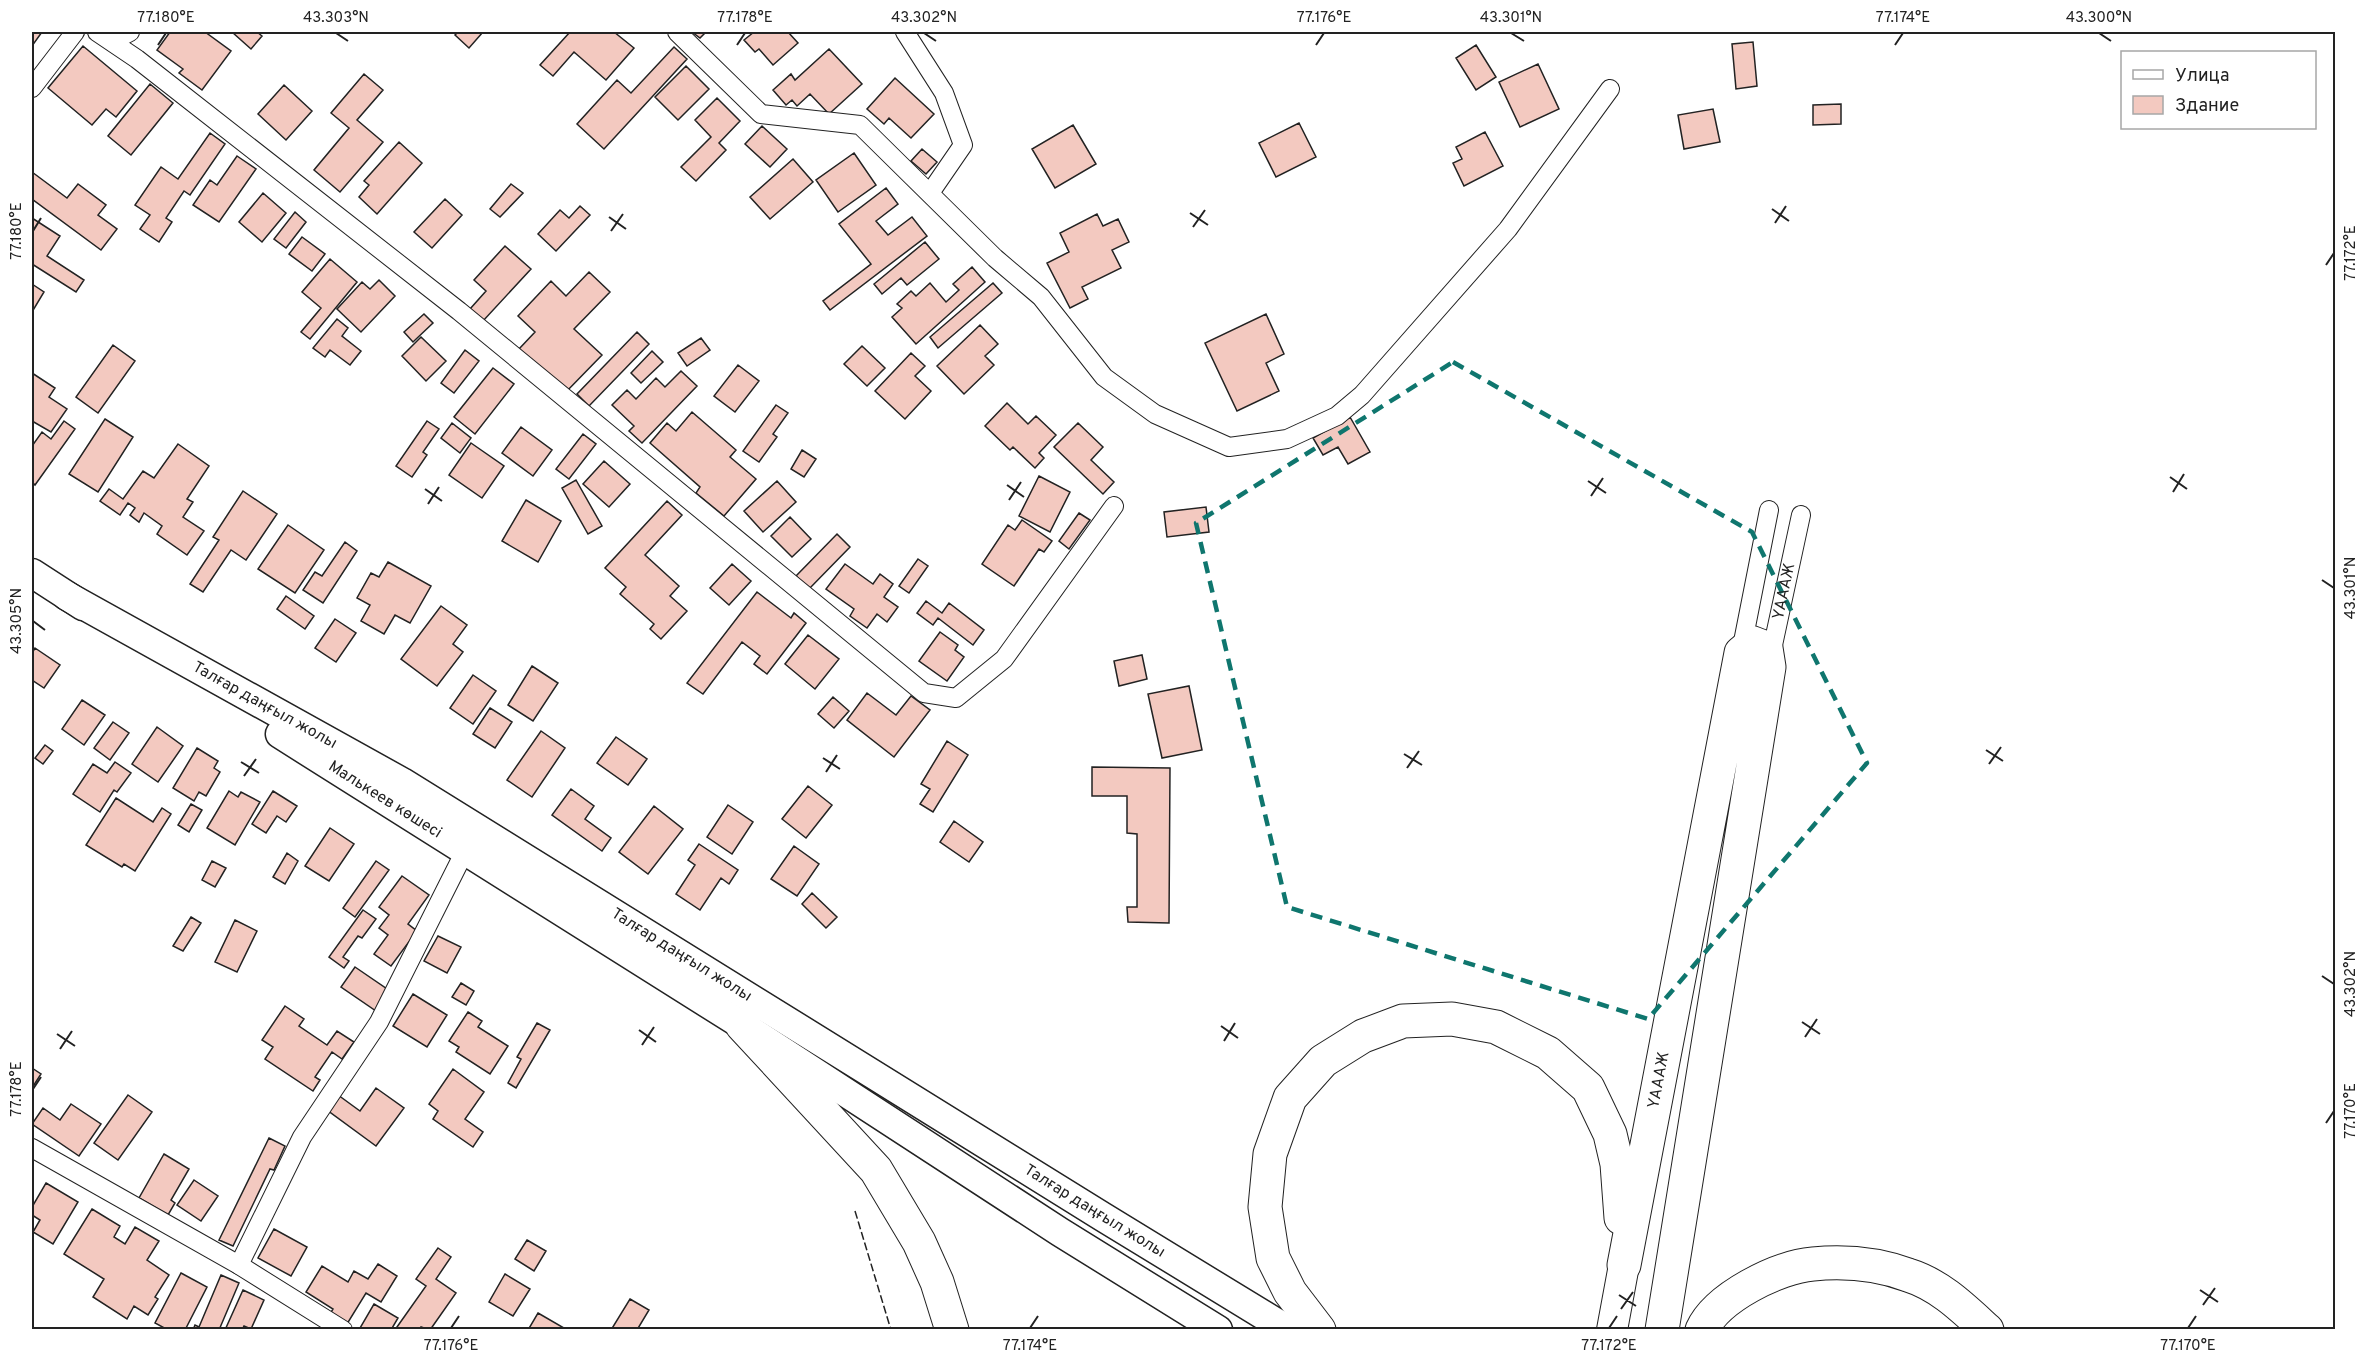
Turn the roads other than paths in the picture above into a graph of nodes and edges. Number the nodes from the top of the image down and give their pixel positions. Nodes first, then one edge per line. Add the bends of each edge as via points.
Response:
1 (75, 32) edge
2 (97, 32) edge
3 (130, 32) edge
4 (677, 32) edge
5 (905, 32) edge
6 (113, 41) junction
7 (32, 88) edge
8 (1611, 89) dead end
9 (930, 193) junction
10 (1114, 506) dead end
11 (1769, 510) dead end
12 (1801, 515) dead end
13 (32, 573) edge
14 (68, 596) junction
15 (1755, 660) junction
16 (465, 851) junction
17 (742, 1025) junction
18 (32, 1148) edge
19 (239, 1265) junction
20 (1624, 1265) junction
21 (343, 1329) edge
22 (952, 1329) edge
23 (1218, 1329) edge
24 (1288, 1329) edge
25 (1319, 1329) edge
26 (1612, 1329) edge
27 (1662, 1329) edge
28 (1702, 1329) edge
29 (1987, 1329) edge

1 - 7 street
2 - 6 street
3 - 6 street
4 - 9 street via 761,114 860,125
5 - 9 street via 944,93 963,145
6 - 10 street via 459,311 924,693 956,698 1004,658
8 - 9 street via 1508,229 1362,395 1337,416 1287,439 1229,447 1155,414 1104,377 1041,297
11 - 15 street, ҮАААЖ
12 - 15 street, ҮАААЖ
13 - 14 main road, Малькеев көшесі
14 - 16 main road, Малькеев көшесі
14 - 24 main road, Талғар даңғыл жолы via 402,782
15 - 20 highway, ҮАААЖ via 1706,833
15 - 27 highway via 1740,845
16 - 17 main road, Малькеев көшесі
16 - 19 street via 379,1022 302,1137
17 - 22 highway via 876,1170 919,1242
17 - 23 main road, Талғар даңғыл жолы via 1060,1232
18 - 19 street
19 - 21 street
20 - 25 highway via 1617,1164 1610,1134 1588,1088 1548,1053 1496,1027 1452,1019 1403,1021 1363,1036 1323,1061 1290,1098 1270,1154 1265,1207 1273,1258 1290,1292
20 - 26 highway, ҮАААЖ
28 - 29 highway via 1731,1295 1767,1277 1810,1264 1858,1264 1909,1275 1949,1295

